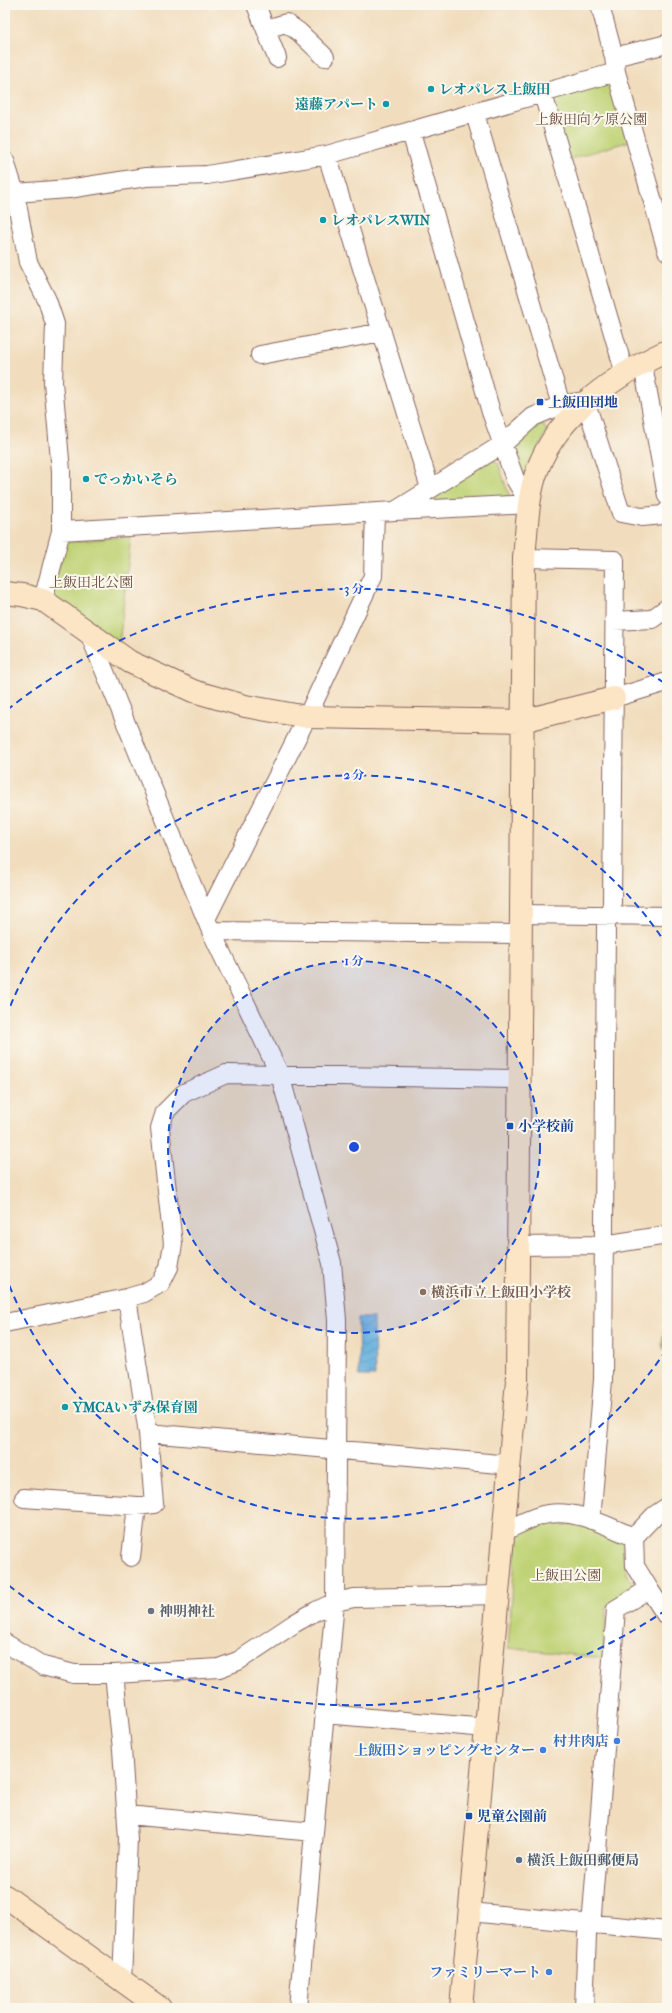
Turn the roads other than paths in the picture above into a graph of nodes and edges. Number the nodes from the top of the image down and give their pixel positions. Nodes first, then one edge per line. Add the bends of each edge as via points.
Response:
1 (256, 5) edge
2 (600, 5) edge
3 (266, 29) junction
4 (667, 44) edge
5 (325, 57) dead end
6 (277, 58) dead end
7 (615, 64) junction
8 (543, 94) junction
9 (475, 114) junction
10 (411, 132) junction
11 (327, 156) junction
12 (5, 161) edge
13 (15, 193) junction
14 (660, 195) edge
15 (667, 251) edge
16 (382, 332) junction
17 (667, 351) edge
18 (260, 355) dead end
19 (634, 369) junction
20 (587, 401) junction
21 (561, 405) junction
22 (503, 444) junction
23 (430, 488) junction
24 (667, 496) edge
25 (530, 504) junction
26 (395, 511) junction
27 (667, 511) edge
28 (375, 513) junction
29 (61, 531) junction
30 (524, 558) junction
31 (5, 594) edge
32 (43, 600) junction
33 (667, 608) edge
34 (614, 621) junction
35 (89, 633) junction
36 (667, 682) edge
37 (614, 698) junction
38 (307, 717) junction
39 (522, 720) junction
40 (610, 914) junction
41 (667, 916) edge
42 (521, 924) junction
43 (208, 925) junction
44 (280, 1075) junction
45 (520, 1079) junction
46 (667, 1236) edge
47 (604, 1245) junction
48 (519, 1246) junction
49 (126, 1298) junction
50 (5, 1323) edge
51 (148, 1432) junction
52 (336, 1449) junction
53 (511, 1464) junction
54 (24, 1498) dead end
55 (137, 1506) junction
56 (667, 1507) edge
57 (591, 1520) junction
58 (505, 1531) junction
59 (634, 1537) junction
60 (130, 1557) dead end
61 (649, 1589) junction
62 (499, 1595) junction
63 (335, 1602) junction
64 (667, 1618) edge
65 (5, 1643) edge
66 (114, 1674) junction
67 (324, 1714) junction
68 (487, 1728) junction
69 (127, 1816) junction
70 (314, 1832) junction
71 (5, 1896) edge
72 (470, 1912) junction
73 (589, 1923) junction
74 (667, 1931) edge
75 (122, 1980) junction
76 (160, 2008) edge
77 (298, 2008) edge
78 (461, 2008) edge
79 (584, 2008) edge

1 - 3 street
2 - 7 street
3 - 5 street via 286,23 300,32
3 - 6 street
4 - 7 street
7 - 8 street
7 - 14 street
8 - 9 street
8 - 19 street
9 - 10 street
9 - 21 street
10 - 11 street
10 - 22 street via 491,412
11 - 13 street via 207,175 146,177 68,189
11 - 16 street
12 - 13 street
13 - 29 street via 28,262 47,300 55,324 52,382 61,470
14 - 15 street
16 - 18 street
16 - 23 street
17 - 19 street
19 - 20 street
19 - 24 street
20 - 21 street
20 - 25 street via 562,428 549,447 538,467
20 - 27 street via 621,513 642,517 663,515
21 - 22 street via 533,417
22 - 23 street
22 - 25 street via 515,479
23 - 26 street
25 - 26 street
25 - 30 street
26 - 28 street
28 - 29 street
28 - 38 street via 373,576
29 - 32 street
30 - 34 street via 615,560
30 - 39 street
31 - 32 street
32 - 35 street
33 - 34 street via 652,619
34 - 37 street
35 - 38 street via 130,662 193,691 245,706
35 - 43 street
36 - 37 street
37 - 39 street
37 - 40 street
38 - 39 street
38 - 43 street
39 - 42 street
40 - 41 street
40 - 42 street
40 - 47 street via 606,925
42 - 43 street
42 - 45 street
43 - 44 street
44 - 45 street
44 - 49 street via 226,1074 184,1093 164,1112 160,1128 173,1244 170,1267 161,1283 144,1293
44 - 52 street via 332,1263 338,1320
45 - 48 street
46 - 47 street
47 - 48 street
47 - 57 street via 603,1380
48 - 53 street via 517,1380
49 - 50 street
49 - 51 street
51 - 52 street
51 - 55 street via 154,1504
52 - 53 street
52 - 63 street
53 - 58 street
54 - 55 street
55 - 60 street
56 - 59 street via 655,1515
57 - 58 street via 566,1514 548,1514
57 - 59 street
58 - 62 street
59 - 61 street via 635,1566
61 - 64 street
61 - 73 street via 616,1609 592,1914
62 - 63 street via 354,1598
62 - 68 street
63 - 66 street via 295,1623 238,1661 219,1668
63 - 67 street
65 - 66 street via 55,1671 74,1674
66 - 69 street
67 - 68 street
67 - 70 street
68 - 72 street
69 - 70 street
69 - 75 street via 126,1921
70 - 77 street
71 - 75 street
72 - 73 street
72 - 78 street
73 - 74 street
73 - 79 street
75 - 76 street

